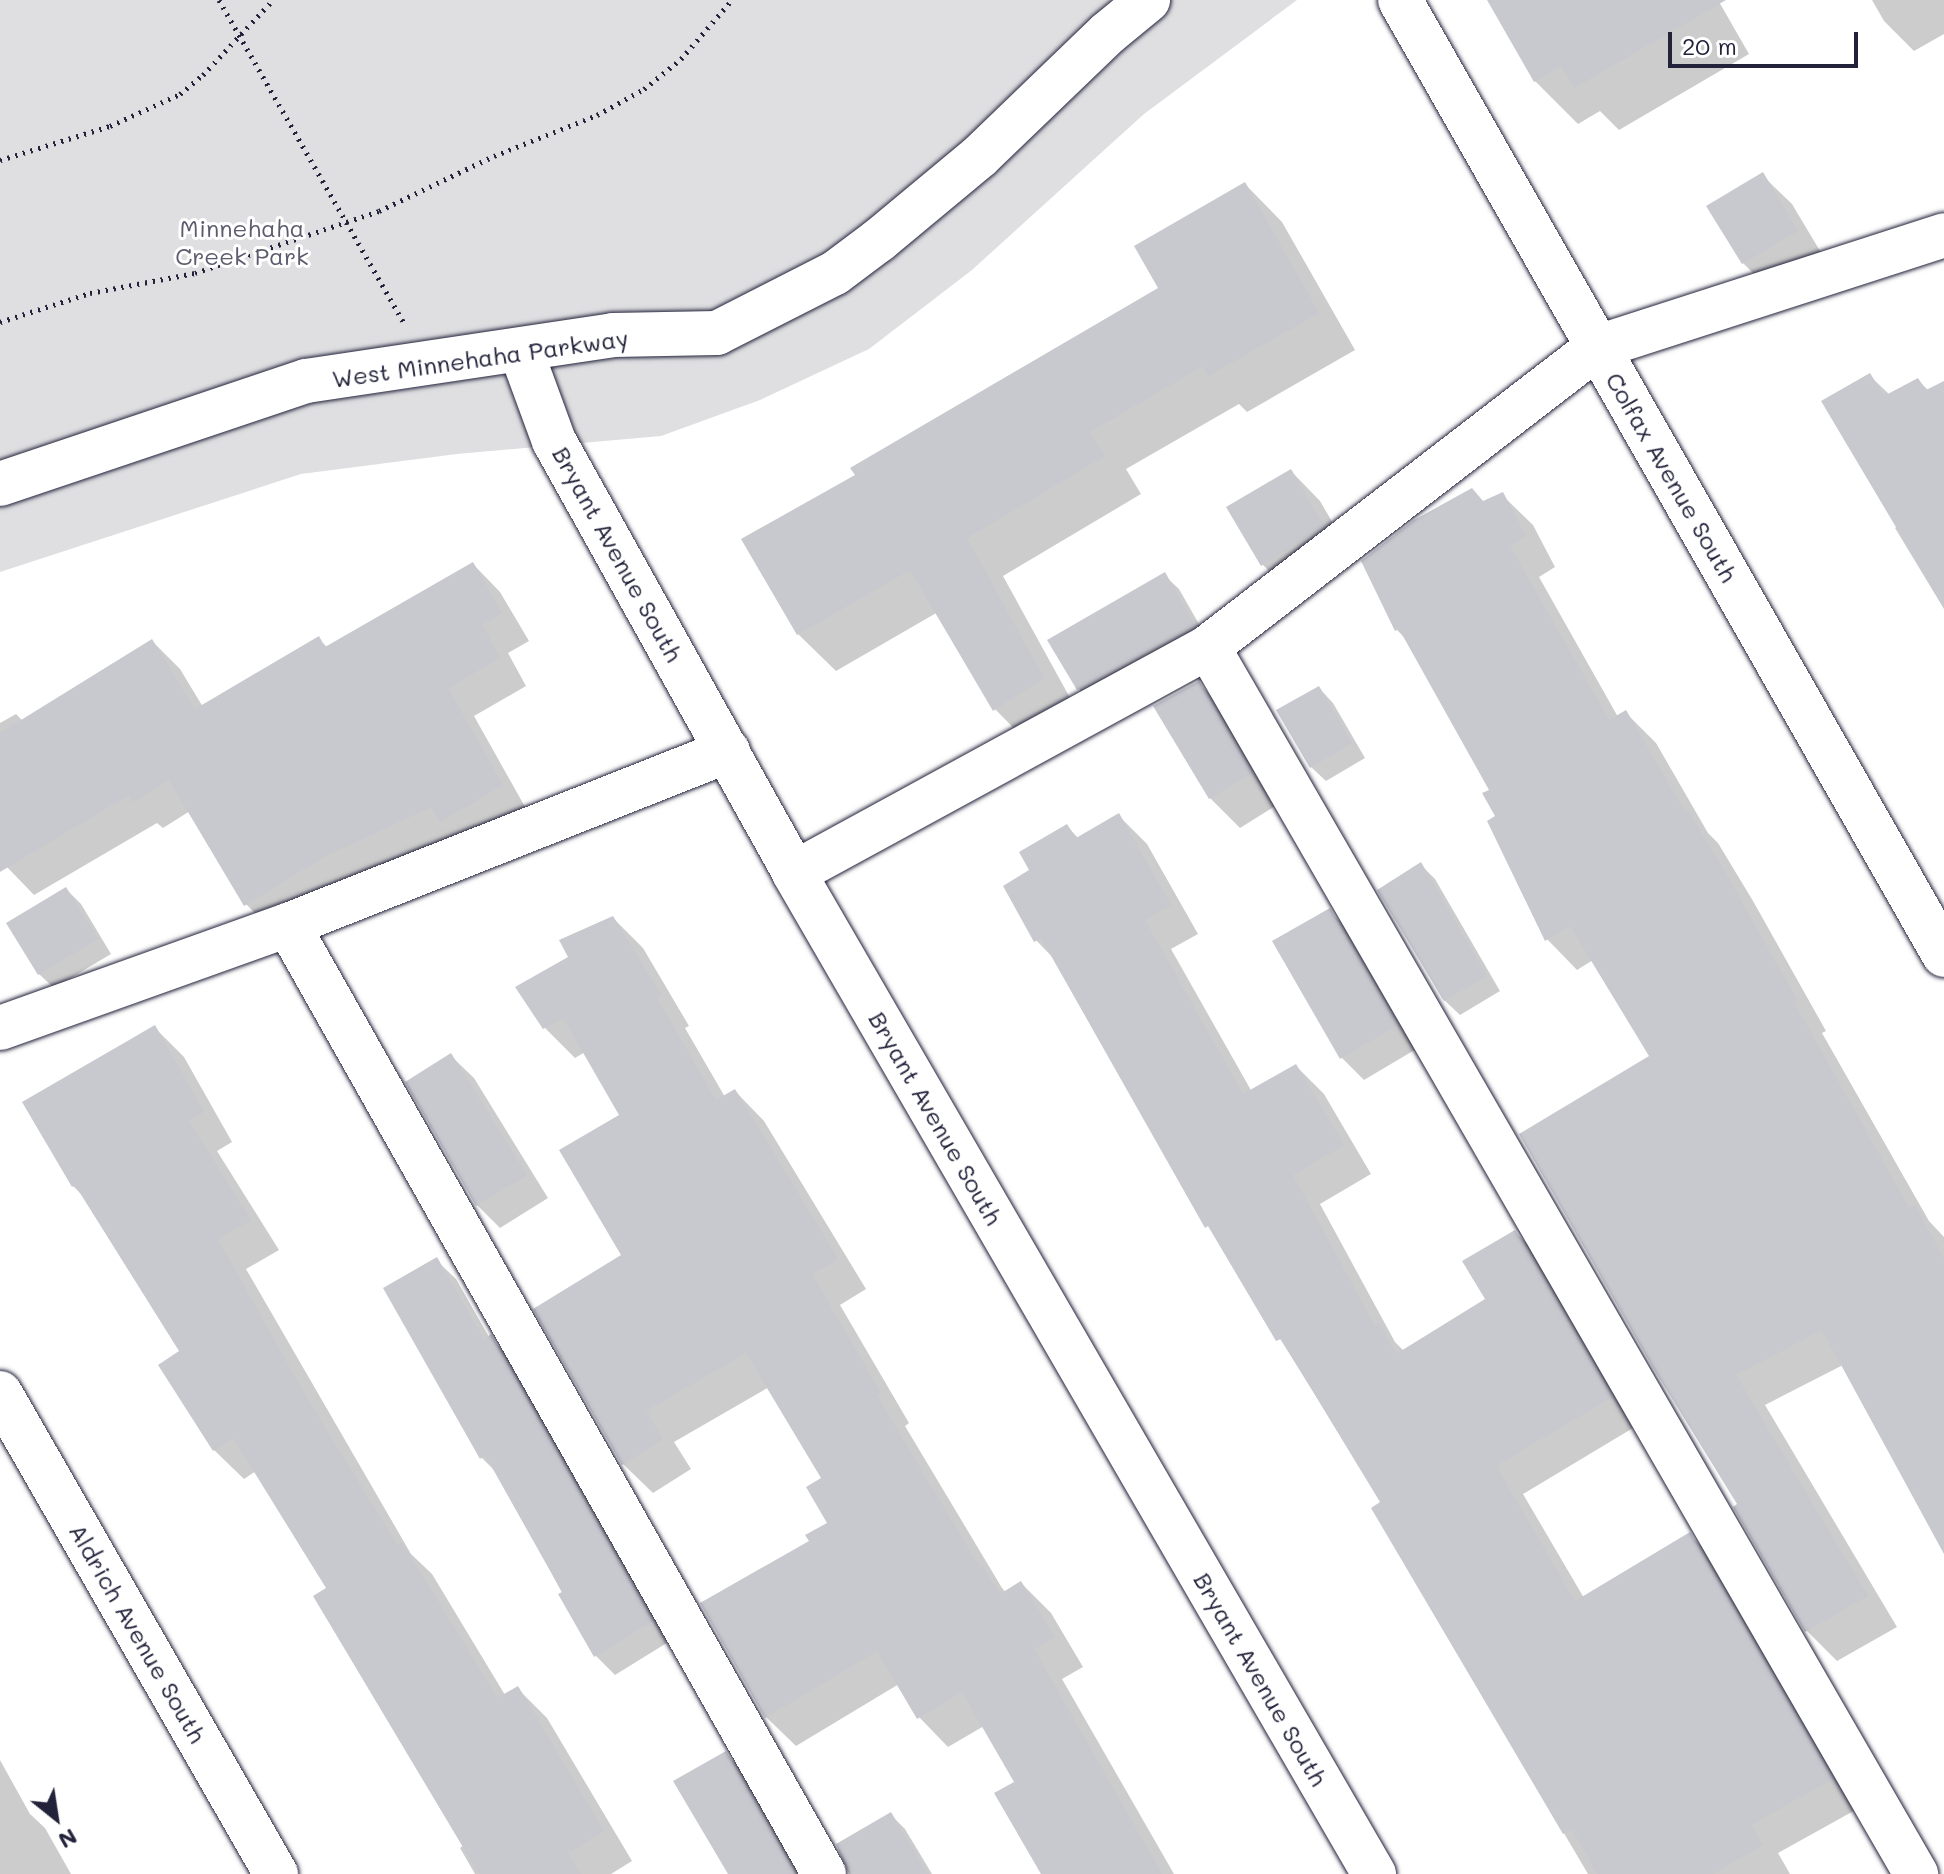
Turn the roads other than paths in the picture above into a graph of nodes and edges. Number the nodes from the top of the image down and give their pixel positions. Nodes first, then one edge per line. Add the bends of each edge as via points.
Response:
1 (1148, 0) edge
2 (1400, 0) edge
3 (1944, 235) edge
4 (1598, 347) junction
5 (521, 351) junction
6 (0, 484) edge
7 (1208, 647) junction
8 (728, 751) junction
9 (794, 873) junction
10 (288, 925) junction
11 (1944, 955) edge
12 (0, 1028) edge
13 (0, 1393) edge
14 (276, 1874) edge
15 (824, 1874) edge
16 (1374, 1874) edge
17 (1916, 1874) edge

1 - 5 street, West Minnehaha Parkway via 979,157 835,273 717,333 613,335
2 - 4 street, Colfax Avenue South
3 - 4 street
4 - 7 street
4 - 11 street, Colfax Avenue South
5 - 6 street, West Minnehaha Parkway via 306,381
5 - 8 street, Bryant Avenue South via 554,441
7 - 9 street
7 - 17 street
8 - 9 street, Bryant Avenue South
8 - 10 street
9 - 16 street, Bryant Avenue South
10 - 12 street
10 - 15 street
13 - 14 street, Aldrich Avenue South

